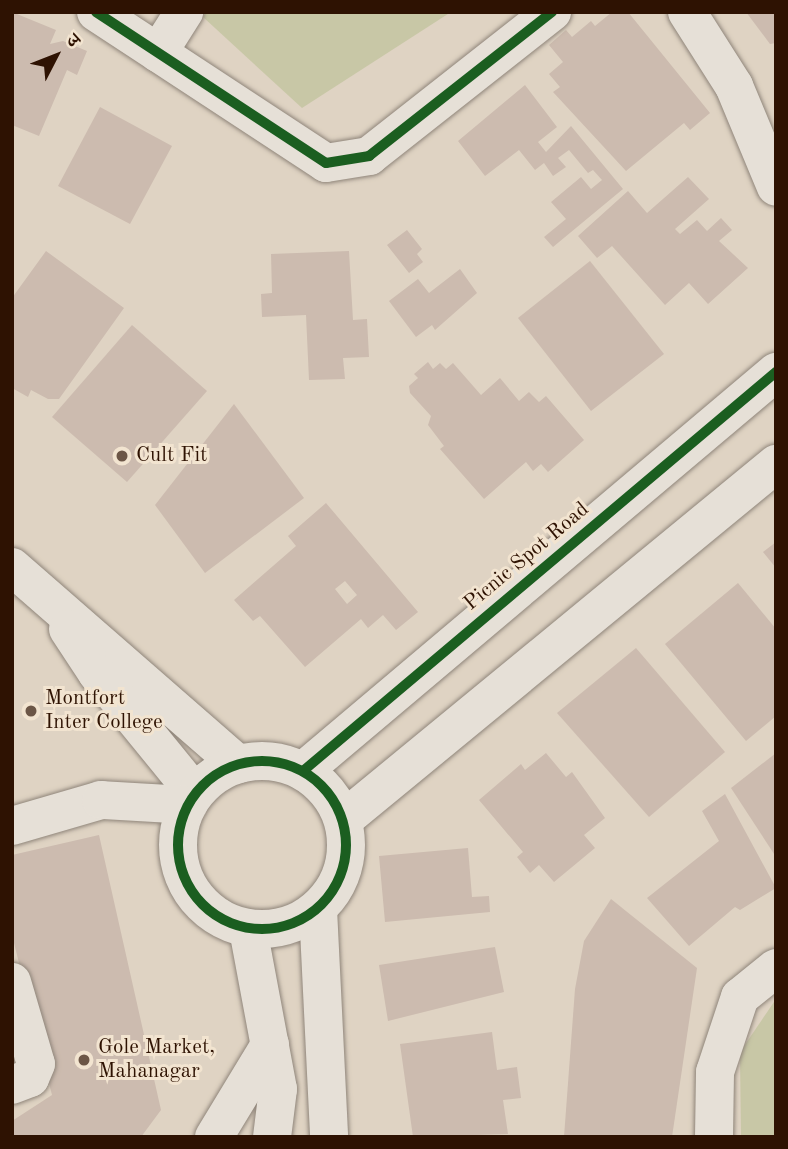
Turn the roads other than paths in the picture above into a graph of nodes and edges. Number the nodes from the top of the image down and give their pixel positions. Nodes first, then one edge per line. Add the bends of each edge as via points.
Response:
1 (96, 12) edge
2 (184, 12) edge
3 (552, 12) edge
4 (687, 12) edge
5 (158, 53) junction
6 (776, 187) edge
7 (776, 373) edge
8 (776, 464) edge
9 (12, 567) edge
10 (47, 596) junction
11 (238, 764) junction
12 (303, 771) junction
13 (192, 799) junction
14 (343, 820) junction
15 (12, 826) edge
16 (318, 909) junction
17 (248, 929) junction
18 (776, 968) edge
19 (12, 982) edge
20 (270, 1045) junction
21 (12, 1085) edge
22 (214, 1137) edge
23 (272, 1137) edge
24 (329, 1137) edge
25 (713, 1137) edge

1 - 5 street
2 - 5 street
3 - 5 street via 369,156 326,163
4 - 6 street via 734,86
7 - 12 street, Picnic Spot Road
8 - 14 street
9 - 10 street
10 - 11 street
10 - 13 street via 97,673
11 - 12 street via 282,762
11 - 13 street via 214,775
12 - 14 street via 327,792
13 - 15 street via 101,800
13 - 17 street via 179,830 178,857 187,882 202,904 223,920
14 - 16 street via 347,844 344,869
16 - 17 street via 297,923
16 - 24 street
17 - 20 street
18 - 25 street via 740,997 715,1072
19 - 21 street via 36,1064 30,1077
20 - 22 street
20 - 23 street via 278,1089

